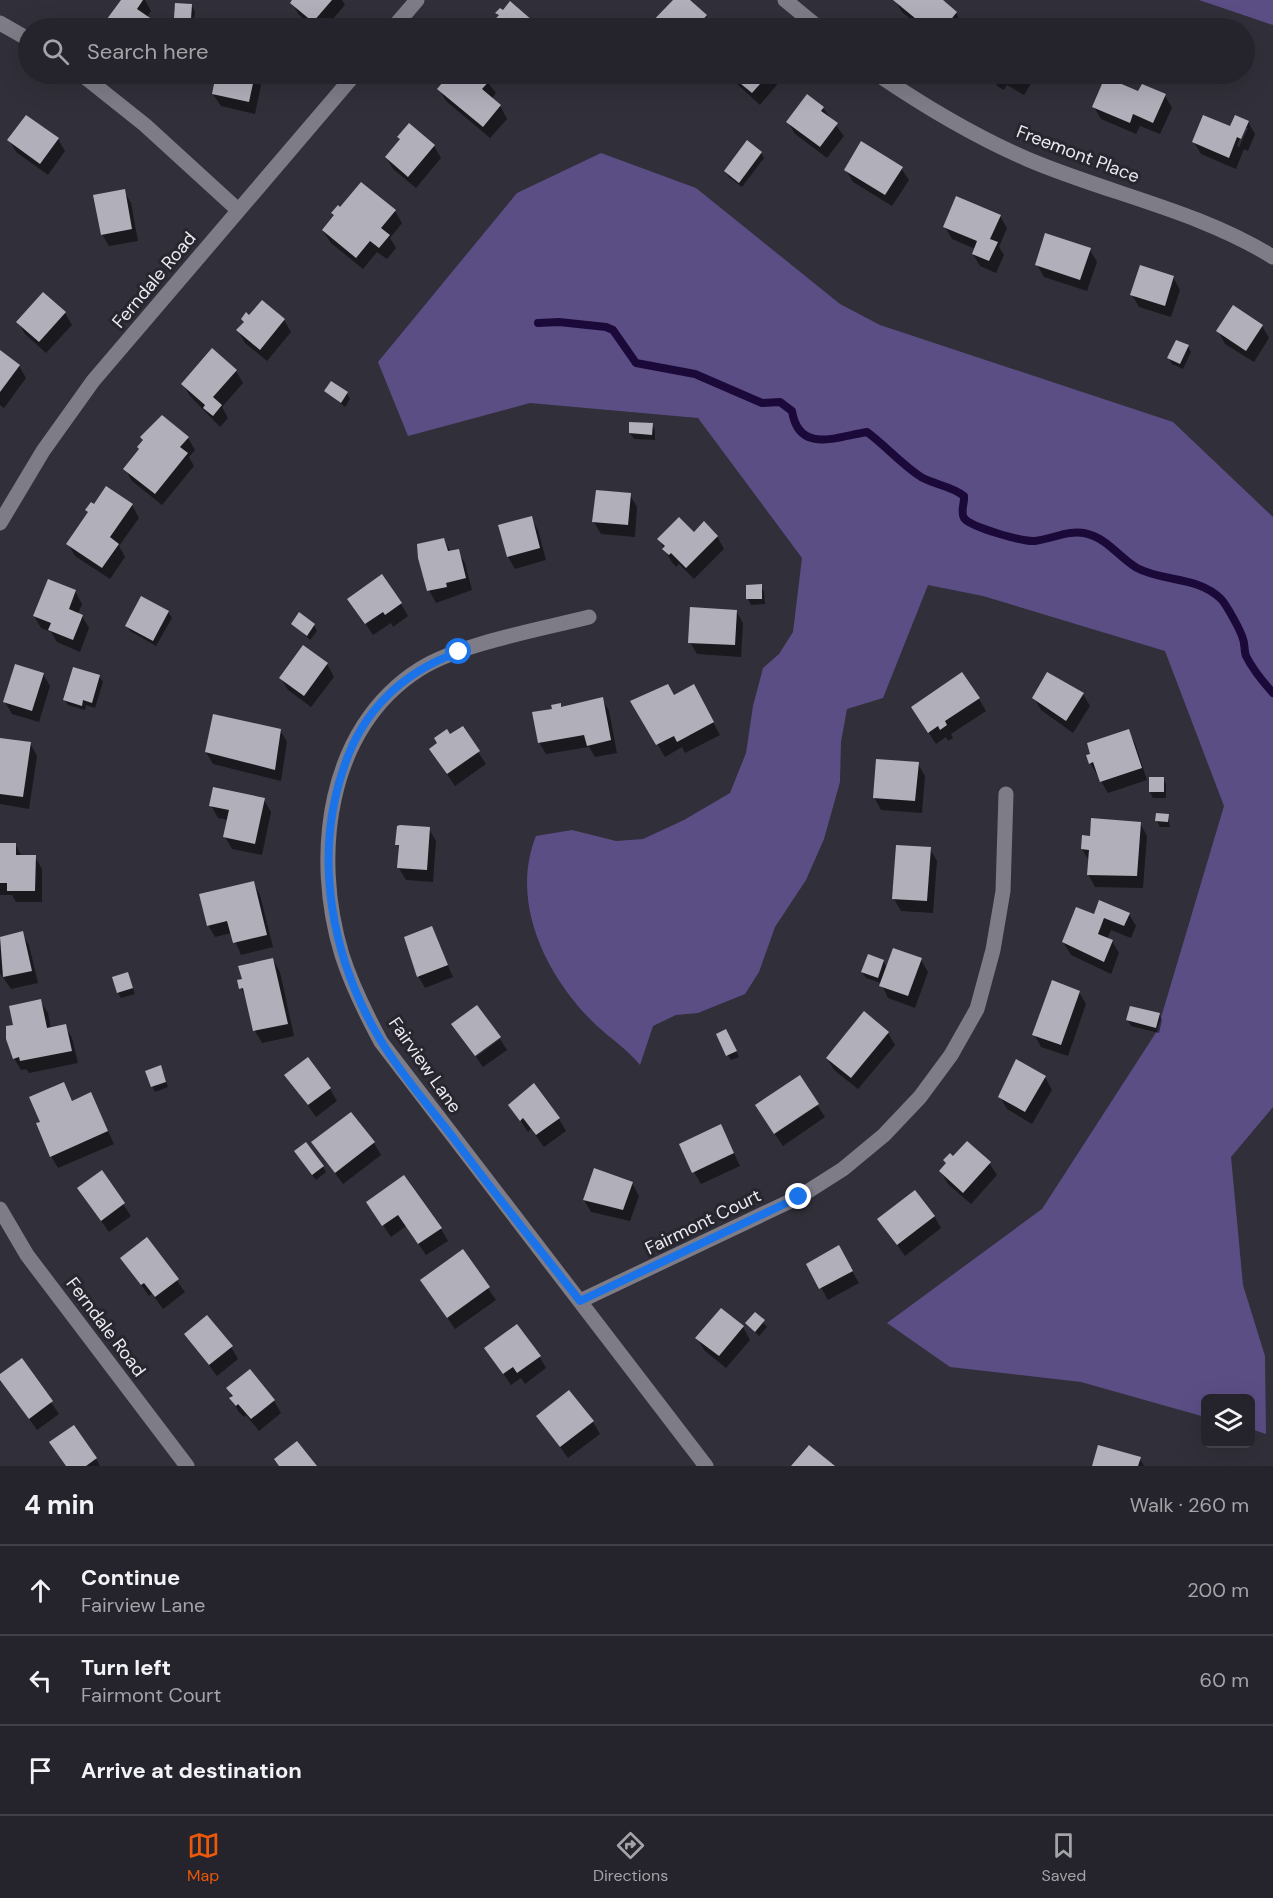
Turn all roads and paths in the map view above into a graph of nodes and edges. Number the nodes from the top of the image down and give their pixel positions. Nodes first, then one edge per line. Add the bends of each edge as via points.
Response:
1 (417, 0) edge
2 (785, 0) edge
3 (402, 18) edge
4 (807, 18) edge
5 (0, 23) edge
6 (18, 33) edge
7 (94, 84) edge
8 (345, 84) edge
9 (893, 84) edge
10 (238, 210) junction
11 (1273, 256) edge
12 (0, 524) edge
13 (589, 618) dead end
14 (1006, 794) dead end
15 (0, 1209) edge
16 (580, 1301) junction
17 (187, 1466) edge
18 (706, 1466) edge

1 - 3 street
2 - 4 street
5 - 6 street
7 - 10 street
8 - 10 street, Ferndale Road
9 - 11 street, Freemont Place via 966,129 1029,159 1198,219
10 - 12 street, Ferndale Road via 93,381 43,451
13 - 16 street, Fairview Lane via 449,656 421,668 377,705 346,760 334,797 328,868 342,954 359,1000 381,1042
14 - 16 street, Fairmont Court via 1004,891 993,950 976,1009 951,1055 920,1097 876,1142 799,1197
15 - 17 street, Ferndale Road via 27,1255
16 - 18 street, Fairview Lane

